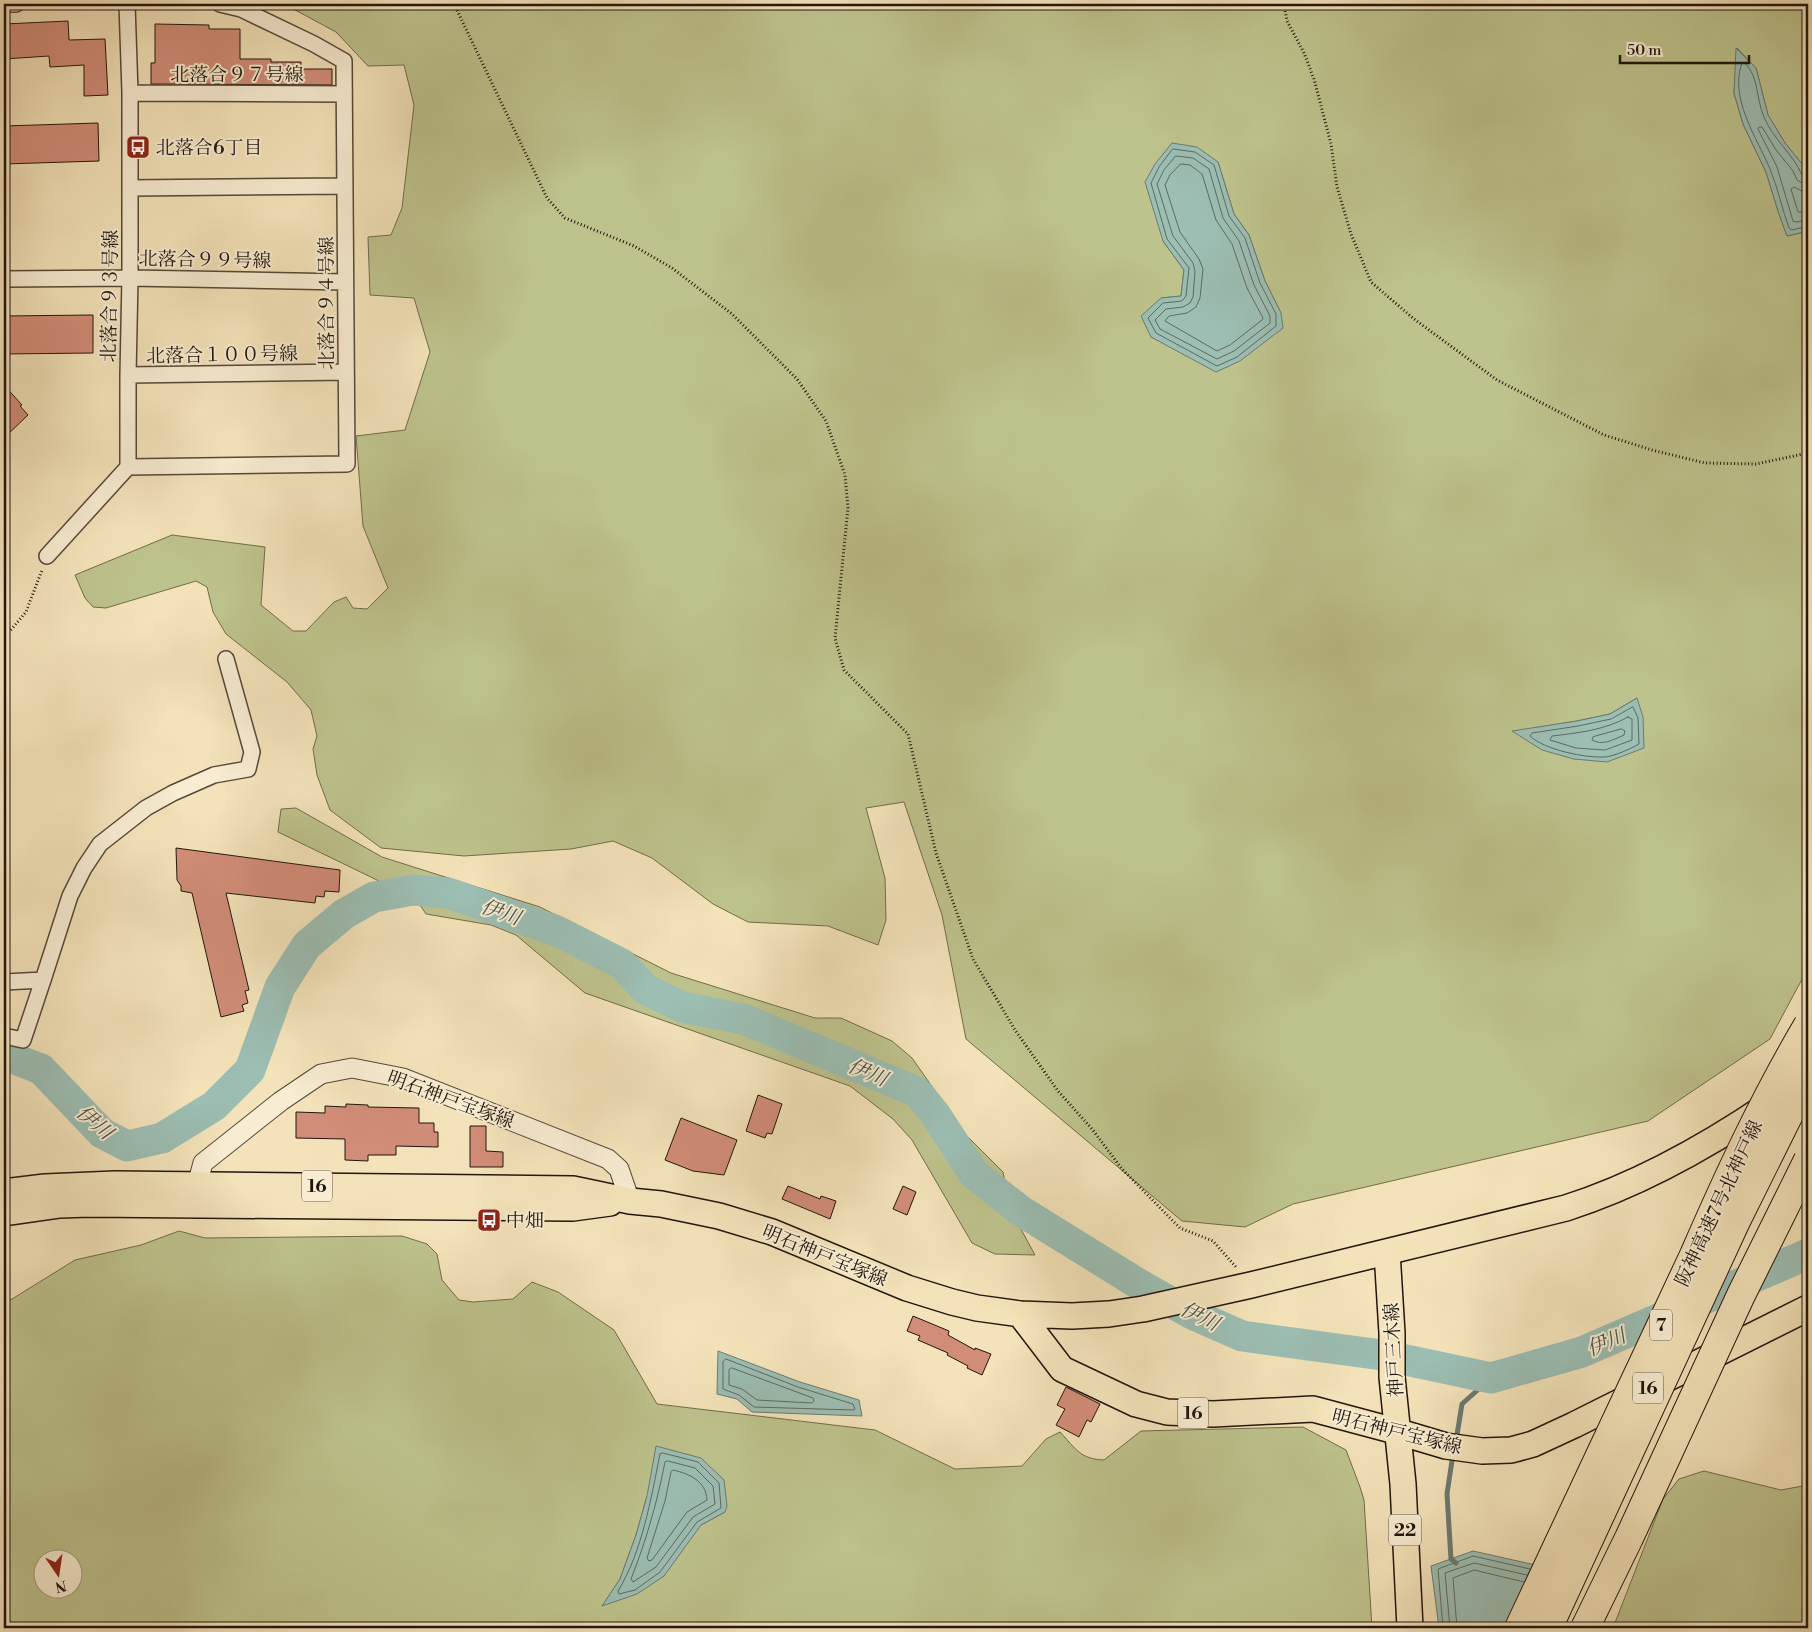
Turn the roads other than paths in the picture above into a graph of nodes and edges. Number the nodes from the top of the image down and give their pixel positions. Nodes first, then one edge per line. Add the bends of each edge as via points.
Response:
1 (4, 4) edge
2 (16, 4) edge
3 (127, 4) edge
4 (220, 4) edge
5 (130, 94) junction
6 (344, 94) junction
7 (345, 186) junction
8 (130, 188) junction
9 (130, 278) junction
10 (4, 279) edge
11 (345, 282) junction
12 (346, 372) junction
13 (128, 375) junction
14 (128, 466) junction
15 (47, 556) road end
16 (226, 659) dead end
17 (43, 980) junction
18 (4, 982) edge
19 (1808, 1025) edge
20 (4, 1036) edge
21 (1808, 1068) edge
22 (1808, 1076) edge
23 (1808, 1160) edge
24 (4, 1192) edge
25 (196, 1195) junction
26 (630, 1201) junction
27 (4, 1213) edge
28 (1387, 1252) junction
29 (1808, 1308) edge
30 (1020, 1314) junction
31 (1399, 1432) junction
32 (1410, 1628) edge
33 (1519, 1628) edge
34 (1548, 1628) edge
35 (1585, 1628) edge

1 - 2 street
3 - 5 street, 北落合９３号線
4 - 6 street, 北落合９４号線 via 241,9 344,61
5 - 6 street, 北落合９７号線
5 - 8 street, 北落合９３号線
6 - 7 street, 北落合９４号線
7 - 8 street
7 - 11 street, 北落合９４号線
8 - 9 street, 北落合９３号線
9 - 10 street, 北落合９９号線
9 - 11 street, 北落合９９号線
9 - 13 street, 北落合９３号線
11 - 12 street, 北落合９４号線
12 - 13 street, 北落合１００号線
12 - 14 street, 北落合９４号線 via 347,464
13 - 14 street, 北落合９３号線
14 - 15 street
16 - 17 street via 252,752 248,769 214,775 173,793 146,808 100,844 70,896
17 - 18 street
17 - 20 street via 23,1040
19 - 33 highway, 阪神高速7号北神戸線 / 7, bridge via 1784,1065 1717,1202
21 - 28 main road, 明石神戸宝塚線 / 16 via 1768,1105 1702,1147 1592,1200
22 - 34 highway, 阪神高速7号北神戸線 / 7, bridge via 1737,1219
23 - 35 highway, bridge
24 - 25 main road, 明石神戸宝塚線 / 16 via 115,1184
25 - 26 main road, 明石神戸宝塚線 / 16 via 573,1188
25 - 26 street, 明石神戸宝塚線 via 204,1162 321,1074 352,1068 404,1078 608,1159 619,1169
25 - 27 main road, 明石神戸宝塚線 / 16 via 60,1205
26 - 30 main road, 明石神戸宝塚線 / 16 via 719,1216 772,1232 907,1288 977,1308
28 - 30 main road, 明石神戸宝塚線 / 16 via 1143,1309 1072,1316
28 - 31 main road, 神戸三木線 / 22 via 1392,1378
29 - 31 main road, 明石神戸宝塚線 / 16 via 1533,1444 1511,1450 1482,1451 1446,1446
30 - 31 main road, 明石神戸宝塚線 / 16 via 1062,1369 1136,1404 1167,1412 1213,1414 1313,1409
31 - 32 main road, 神戸三木線 / 22

